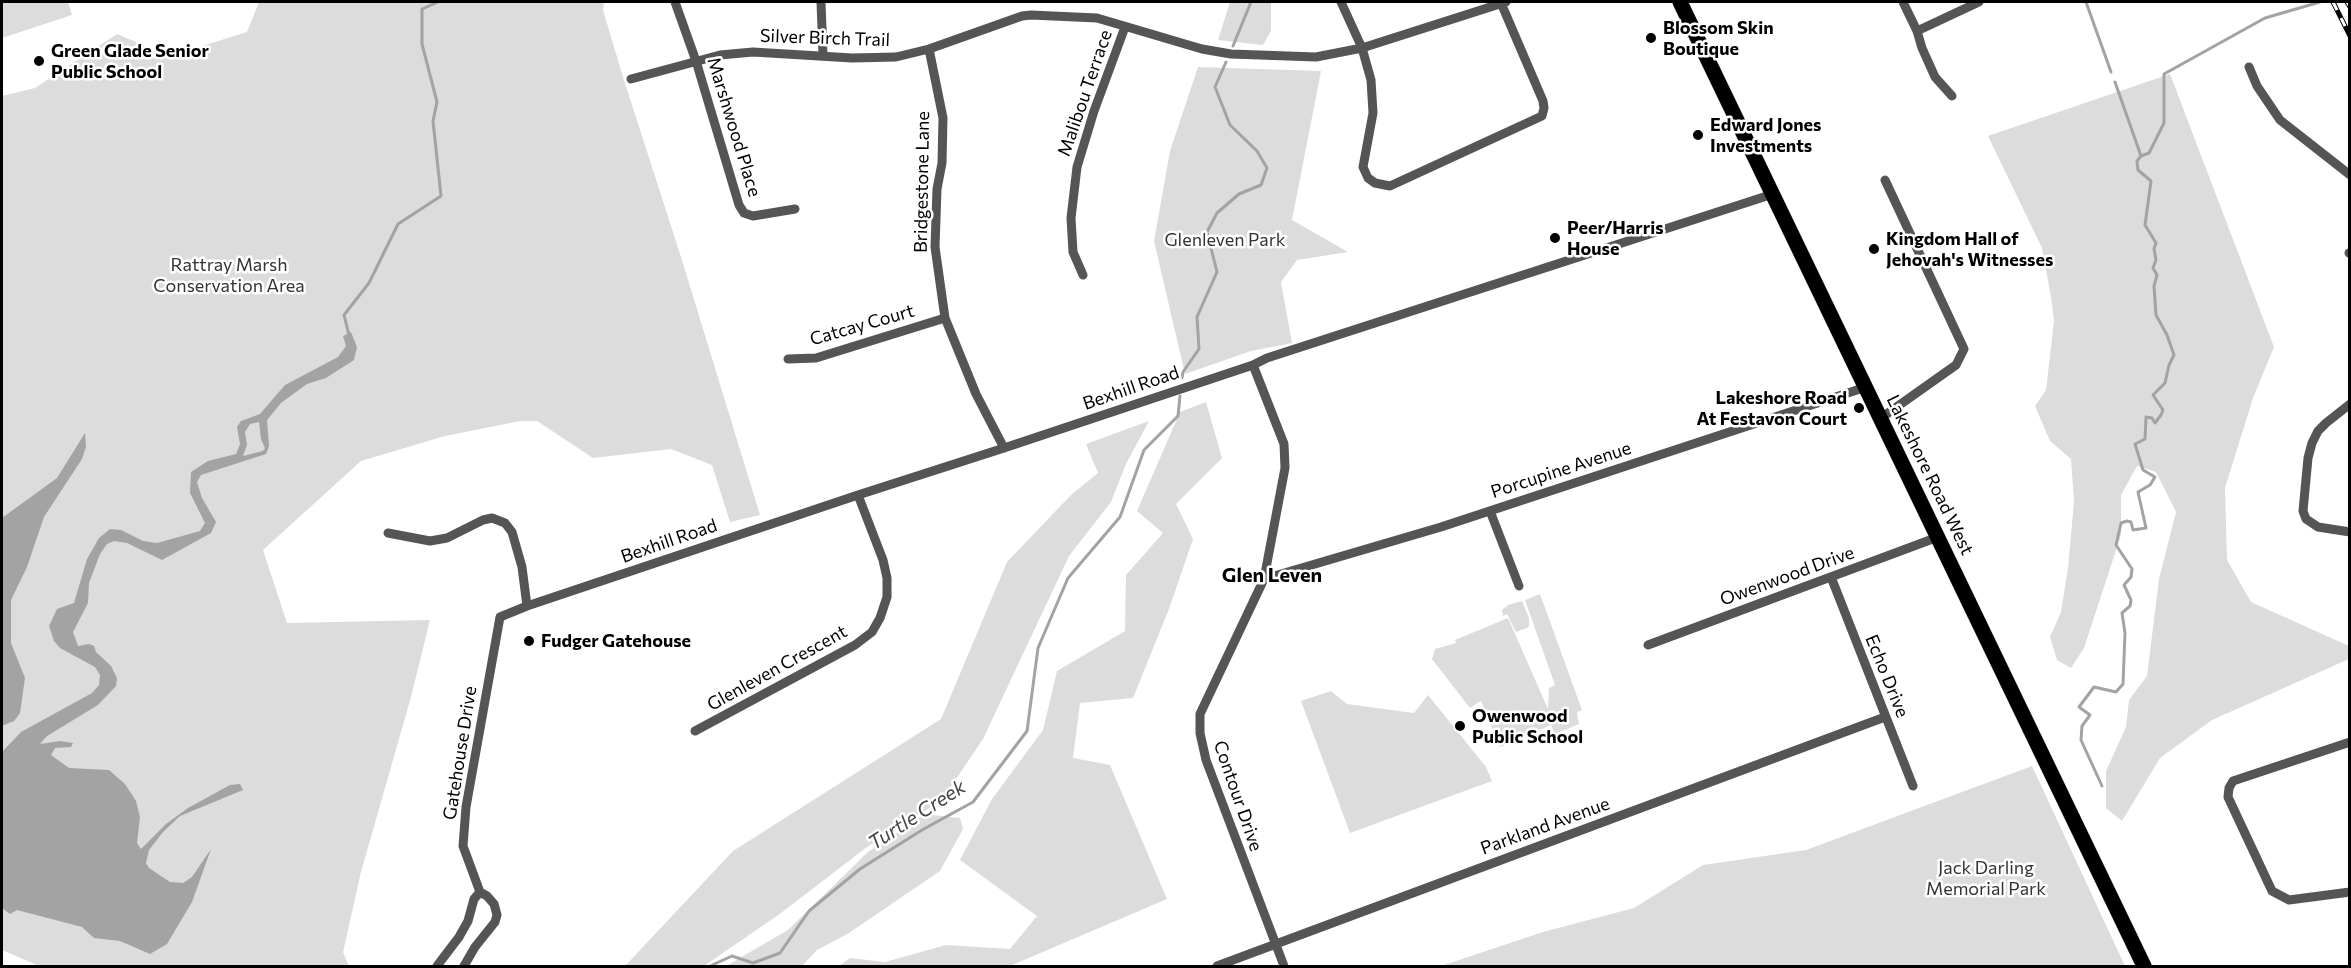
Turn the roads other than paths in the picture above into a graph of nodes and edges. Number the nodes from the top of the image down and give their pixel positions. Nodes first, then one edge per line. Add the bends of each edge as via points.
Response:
1 (675, 2) edge
2 (821, 2) edge
3 (1341, 2) edge
4 (1504, 2) edge
5 (1680, 2) edge
6 (1903, 2) edge
7 (1979, 2) edge
8 (1125, 27) junction
9 (1917, 31) junction
10 (1362, 48) junction
11 (928, 49) junction
12 (823, 55) junction
13 (696, 61) junction
14 (2249, 67) dead end
15 (631, 79) dead end
16 (1952, 96) dead end
17 (2349, 175) edge
18 (1885, 180) dead end
19 (1773, 194) junction
20 (795, 209) dead end
21 (1083, 275) dead end
22 (945, 318) junction
23 (788, 359) dead end
24 (1252, 365) junction
25 (1866, 387) junction
26 (2349, 404) edge
27 (1881, 418) junction
28 (1004, 448) junction
29 (858, 495) junction
30 (1490, 511) junction
31 (2349, 532) edge
32 (388, 533) dead end
33 (1938, 537) junction
34 (1831, 578) junction
35 (1264, 579) junction
36 (1519, 586) dead end
37 (527, 606) junction
38 (500, 617) joint
39 (1648, 645) dead end
40 (1885, 717) junction
41 (695, 731) dead end
42 (2349, 742) edge
43 (1913, 786) dead end
44 (480, 892) junction
45 (2349, 892) edge
46 (1275, 945) junction
47 (437, 966) edge
48 (464, 966) edge
49 (1217, 966) edge
50 (1284, 966) edge
51 (2144, 966) edge

1 - 13 street, Marshwood Place
2 - 12 street
3 - 10 street
4 - 10 street, Silver Birch Trail
4 - 10 street via 1543,101 1542,116 1390,186 1368,178 1364,167 1373,113 1371,80
5 - 19 main road, Lakeshore Road West
6 - 9 street
7 - 9 street
8 - 10 street, Silver Birch Trail via 1202,49 1247,56 1316,57
8 - 11 street, Silver Birch Trail via 1097,18 1022,16
8 - 21 street, Malibou Terrace via 1077,167 1071,218 1073,252
9 - 16 street via 1935,77
11 - 12 street, Silver Birch Trail via 896,57
11 - 22 street, Bridgestone Lane via 943,118 935,247
12 - 13 street, Silver Birch Trail via 753,52
13 - 15 street, Silver Birch Trail
13 - 20 street, Marshwood Place via 744,213 753,216
14 - 17 street via 2280,120
18 - 27 street via 1964,349 1956,365
19 - 24 street, Bexhill Road
19 - 25 main road, Lakeshore Road West
22 - 23 street, Catcay Court via 816,358
22 - 28 street, Bridgestone Lane
24 - 28 street, Bexhill Road
24 - 35 street, Contour Drive via 1286,456
25 - 27 main road, Lakeshore Road West
25 - 30 street, Porcupine Avenue
26 - 31 street via 2318,431 2312,443 2303,511 2306,519 2319,527
27 - 33 main road, Lakeshore Road West
28 - 29 street, Bexhill Road
29 - 37 street, Bexhill Road
29 - 41 street, Glenleven Crescent via 887,578 887,597 872,632 855,645
30 - 35 street, Porcupine Avenue
30 - 36 street
32 - 37 street via 430,541 447,538 483,520 492,518 505,523 512,532 522,567
33 - 34 street, Owenwood Drive
33 - 51 main road, Lakeshore Road West
34 - 39 street, Owenwood Drive
34 - 40 street, Echo Drive
35 - 46 street, Contour Drive via 1200,714 1200,733 1206,760
37 - 38 street, Bexhill Road
38 - 44 street, Gatehouse Drive via 464,827 463,846
40 - 43 street, Echo Drive
40 - 46 street, Parkland Avenue
42 - 45 street via 2233,781 2228,797 2272,891 2289,900
44 - 47 street via 459,937
44 - 48 street, Gatehouse Drive via 494,904 497,915
46 - 49 street, Parkland Avenue
46 - 50 street, Contour Drive

